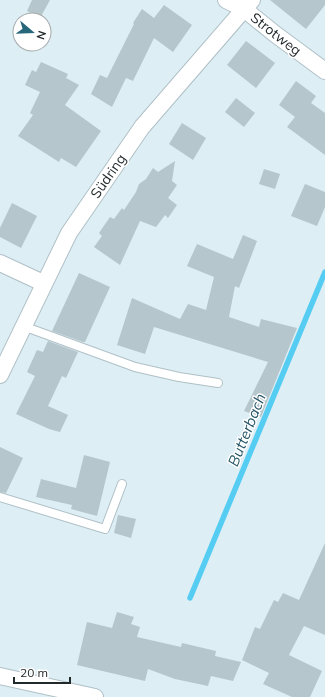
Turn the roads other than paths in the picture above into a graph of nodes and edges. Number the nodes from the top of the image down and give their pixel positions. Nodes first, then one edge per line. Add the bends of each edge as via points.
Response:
1 (226, 0) edge
2 (248, 4) edge
3 (325, 71) edge
4 (0, 263) edge
5 (43, 283) junction
6 (23, 326) junction
7 (0, 375) edge
8 (218, 383) dead end
9 (122, 484) dead end
10 (0, 496) edge
11 (0, 676) edge
12 (95, 697) edge

1 - 2 street, Strotweg
2 - 3 street, Strotweg via 275,34
2 - 5 street, Südring via 142,127 69,233
4 - 5 street
5 - 6 street, Südring
6 - 7 street, Südring
6 - 8 lane via 135,367
9 - 10 lane via 106,529
11 - 12 street

